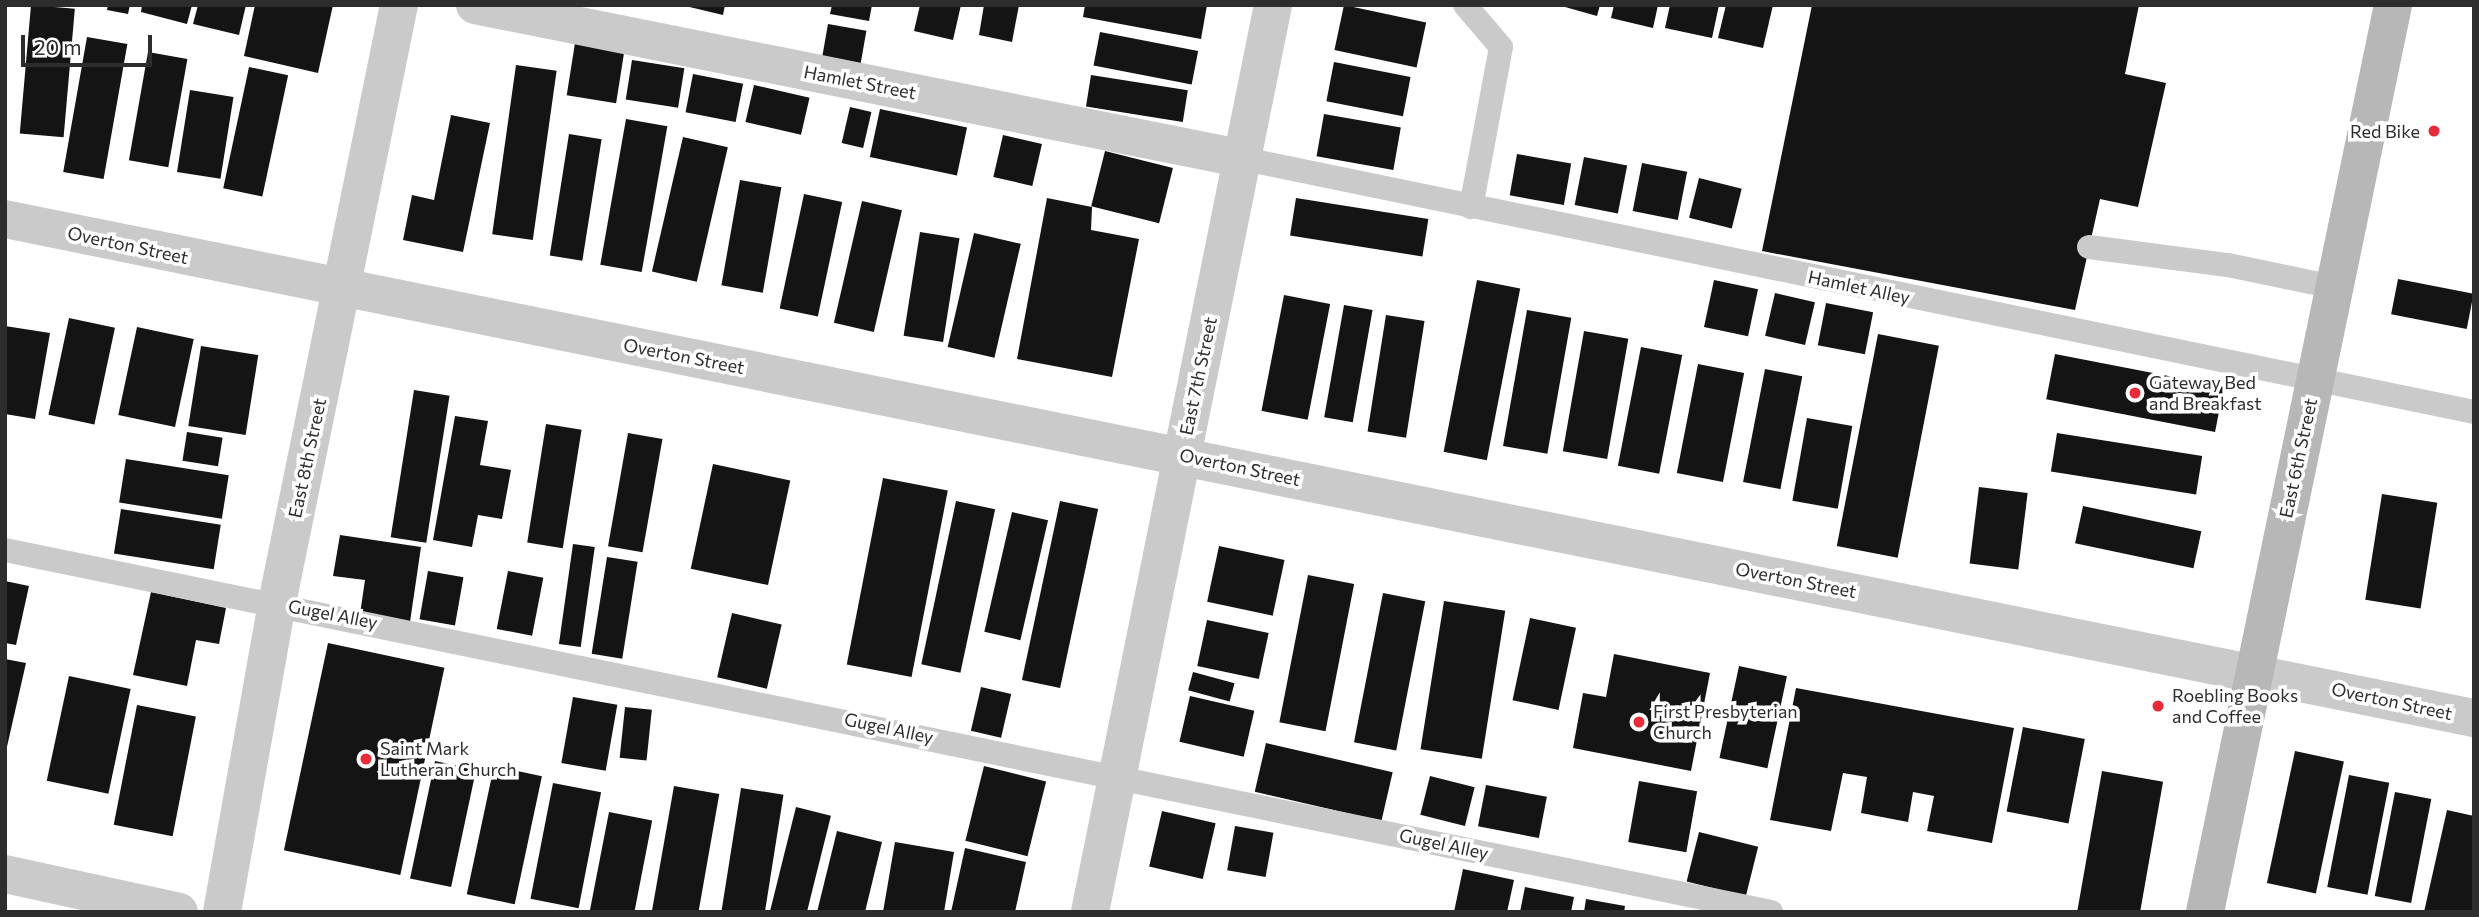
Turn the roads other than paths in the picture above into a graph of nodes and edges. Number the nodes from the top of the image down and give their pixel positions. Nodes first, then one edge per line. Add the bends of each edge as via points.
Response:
1 (399, 5) edge
2 (475, 5) edge
3 (1273, 5) edge
4 (1465, 5) edge
5 (2393, 5) edge
6 (1244, 159) junction
7 (1471, 207) junction
8 (5, 219) edge
9 (2089, 247) dead end
10 (340, 287) junction
11 (2334, 287) junction
12 (2314, 380) junction
13 (2474, 412) edge
14 (1181, 455) junction
15 (5, 550) edge
16 (277, 603) junction
17 (2253, 672) junction
18 (2474, 718) edge
19 (1117, 777) junction
20 (5, 874) edge
21 (178, 912) edge
22 (222, 912) edge
23 (1090, 912) edge
24 (1771, 912) edge
25 (2205, 912) edge

1 - 10 street, East 8th Street
2 - 6 street, Hamlet Street
3 - 6 street, East 7th Street
4 - 7 lane via 1501,47
5 - 11 street, East 6th Street
6 - 7 lane, Hamlet Alley
6 - 14 street, East 7th Street
7 - 12 lane, Hamlet Alley
8 - 10 street, Overton Street
9 - 11 lane via 2228,265
10 - 14 street, Overton Street
10 - 16 street, East 8th Street
11 - 12 street, East 6th Street
12 - 13 lane, Hamlet Alley
12 - 17 street, East 6th Street
14 - 17 street, Overton Street
14 - 19 street, East 7th Street
15 - 16 lane, Gugel Alley
16 - 19 lane, Gugel Alley
16 - 22 street, East 8th Street
17 - 18 street, Overton Street
17 - 25 street, East 6th Street
19 - 23 street, East 7th Street
19 - 24 lane, Gugel Alley
20 - 21 street

